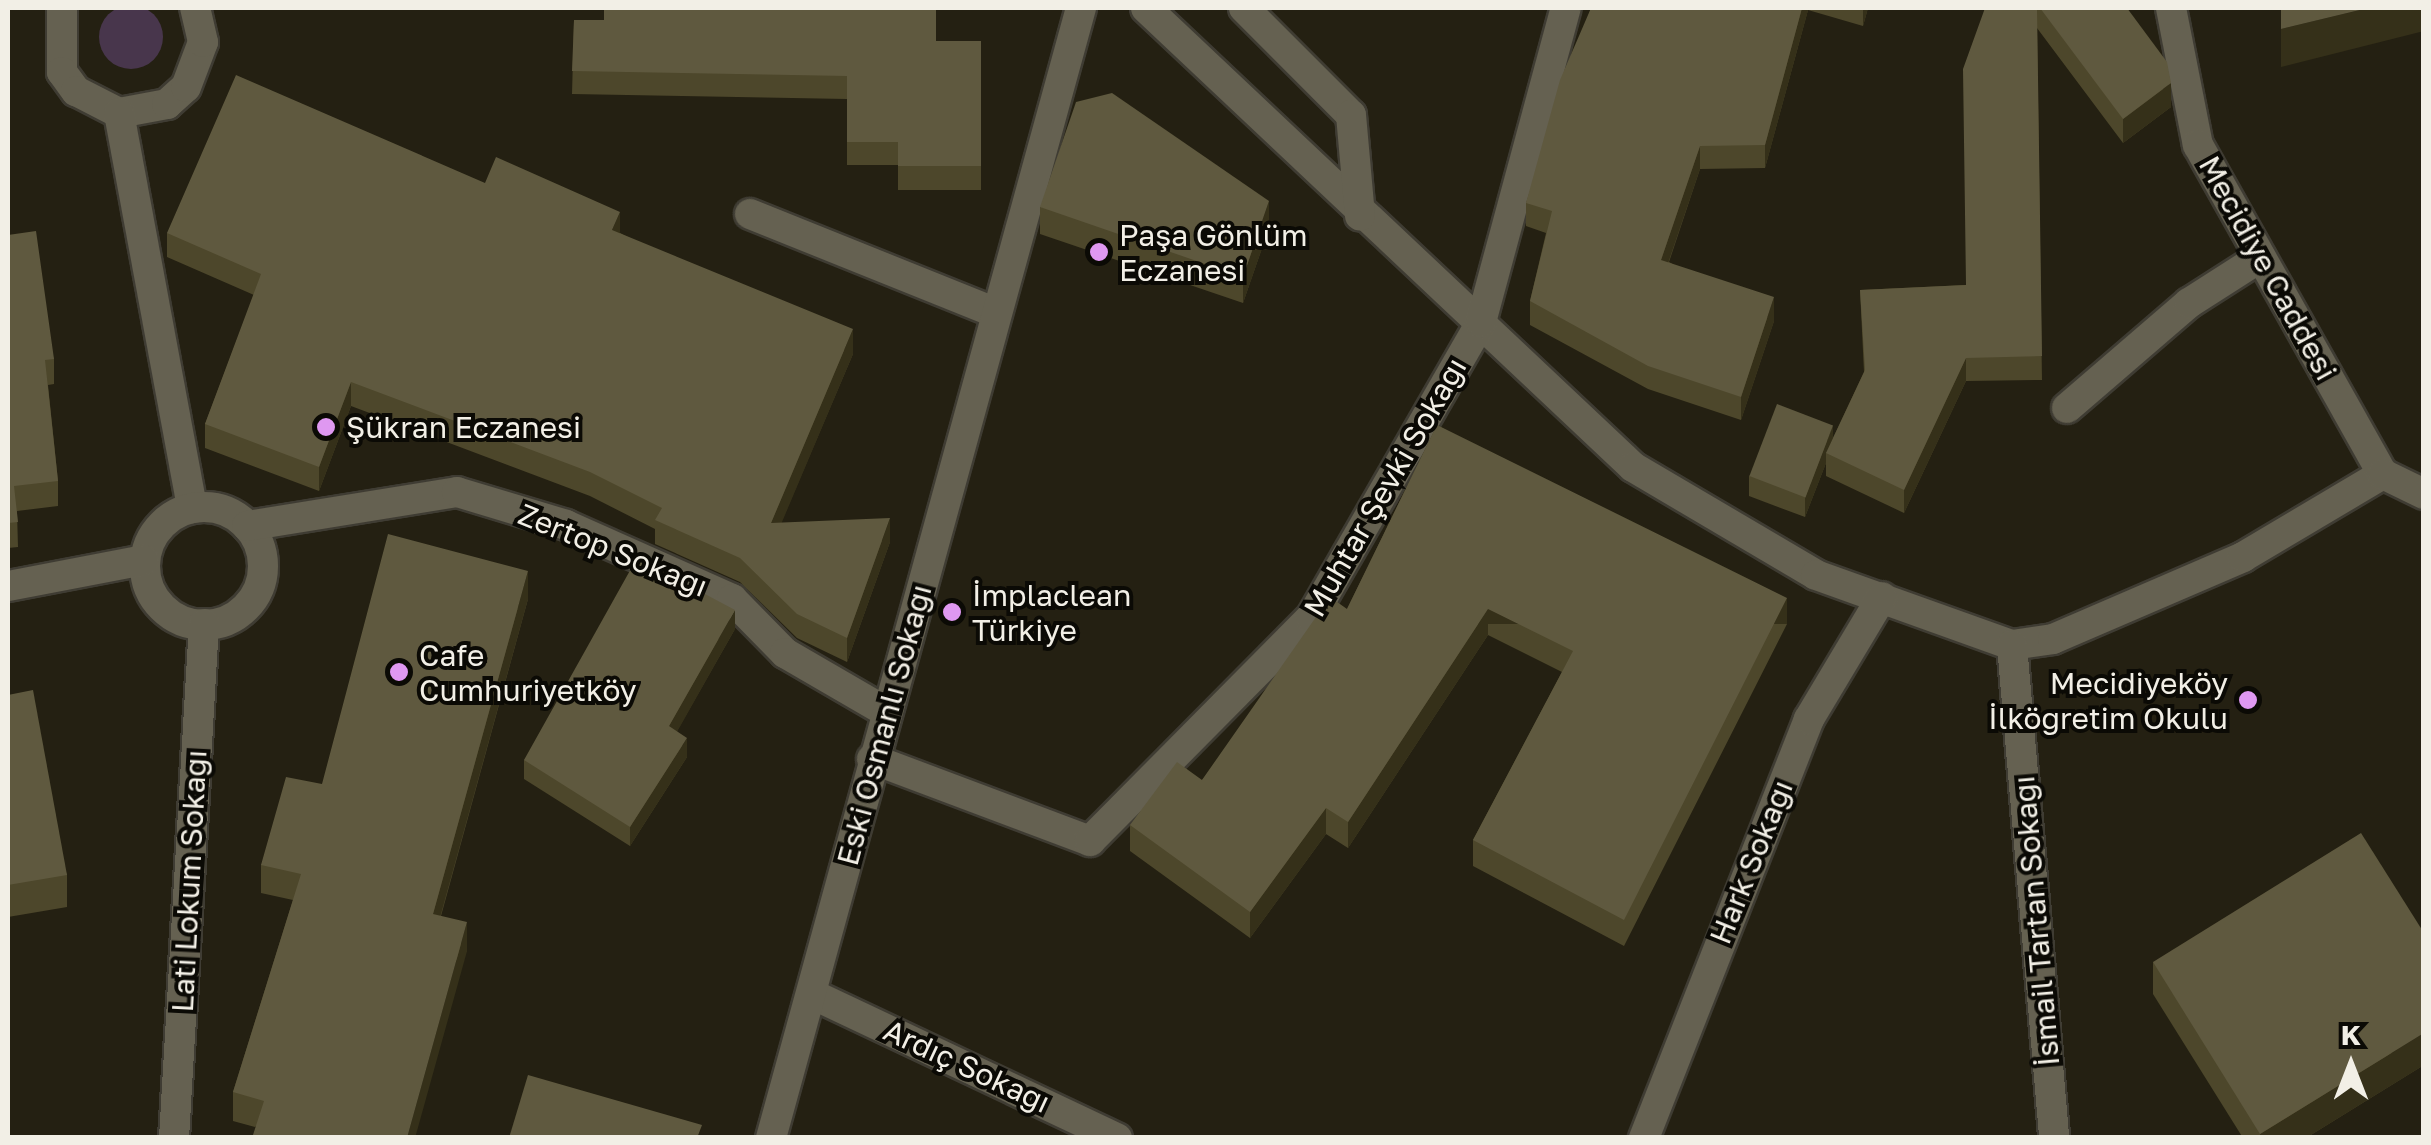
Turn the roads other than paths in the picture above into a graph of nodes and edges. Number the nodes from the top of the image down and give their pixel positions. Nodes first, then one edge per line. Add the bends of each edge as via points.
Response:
1 (62, 8) edge
2 (195, 8) edge
3 (1081, 8) edge
4 (1146, 8) edge
5 (1244, 8) edge
6 (1566, 8) edge
7 (2171, 8) edge
8 (120, 113) junction
9 (750, 214) dead end
10 (1360, 216) junction
11 (2261, 257) junction
12 (996, 312) junction
13 (1482, 322) junction
14 (2067, 408) dead end
15 (2383, 474) junction
16 (2424, 494) edge
17 (192, 508) junction
18 (246, 526) junction
19 (144, 560) junction
20 (8, 586) edge
21 (1882, 597) junction
22 (204, 624) junction
23 (2012, 646) junction
24 (885, 711) junction
25 (872, 759) junction
26 (816, 996) junction
27 (174, 1138) edge
28 (771, 1138) edge
29 (1117, 1138) edge
30 (1644, 1138) edge
31 (2054, 1138) edge

1 - 8 street via 55,48 62,72 86,98
2 - 8 street via 203,42 186,87 167,104
3 - 12 street, Eski Osmanlı Sokağı
4 - 10 street
5 - 10 street via 1351,115
6 - 13 street, Muhtar Şevki Sokağı
7 - 11 street, Mecidiye Caddesi via 2198,144
8 - 17 street
9 - 12 street
10 - 13 street
11 - 14 street via 2189,303
11 - 15 street, Mecidiye Caddesi
12 - 24 street, Eski Osmanlı Sokağı
13 - 21 street via 1634,467 1816,575
13 - 25 street, Muhtar Şevki Sokağı via 1311,618 1090,841
15 - 16 street
15 - 23 street via 2244,557 2053,639
17 - 18 street via 222,510
17 - 19 street via 160,527
18 - 22 street via 258,543 260,582 237,615
18 - 24 street, Zertop Sokağı via 458,492 566,524 732,599 784,653
19 - 20 street
19 - 22 street via 165,611
21 - 23 street
21 - 30 street, Hark Sokağı via 1809,719
22 - 27 street, Lati Lokum Sokağı
23 - 31 street, İsmail Tartan Sokağı
24 - 25 street, Eski Osmanlı Sokağı
25 - 26 street, Eski Osmanlı Sokağı
26 - 28 street, Eski Osmanlı Sokağı
26 - 29 street, Ardıç Sokağı

